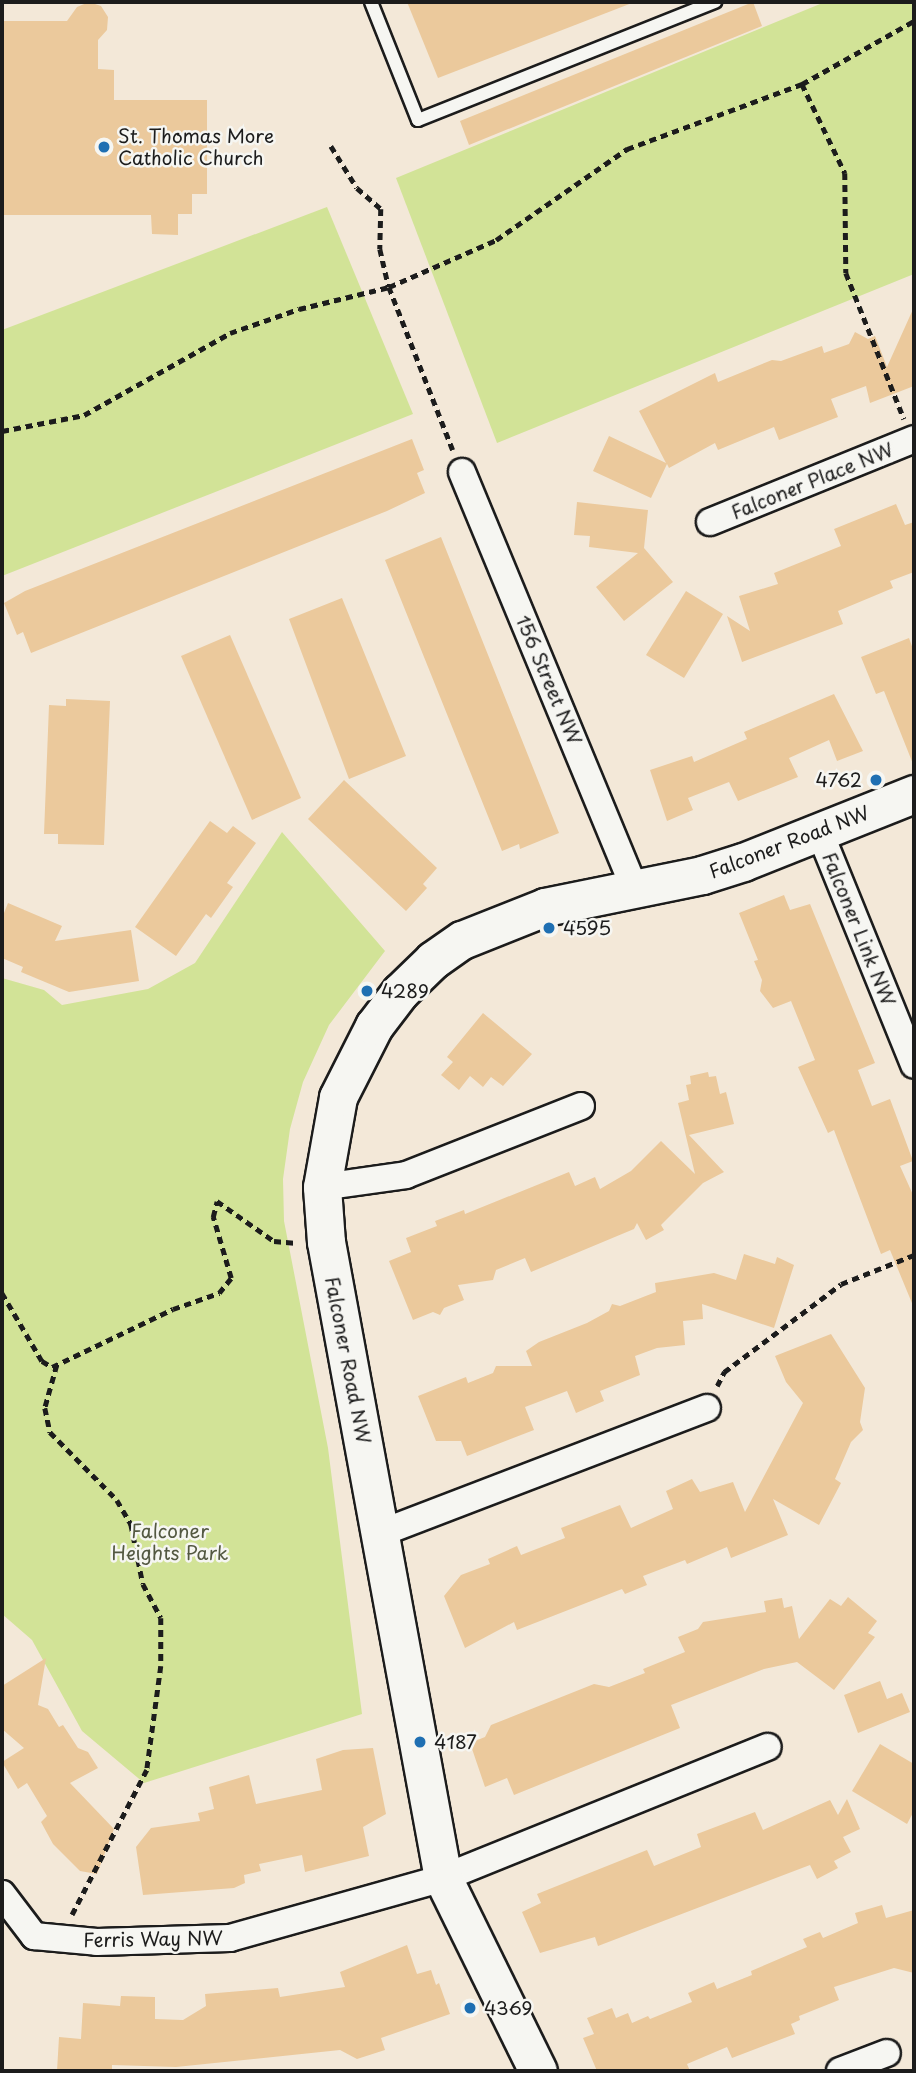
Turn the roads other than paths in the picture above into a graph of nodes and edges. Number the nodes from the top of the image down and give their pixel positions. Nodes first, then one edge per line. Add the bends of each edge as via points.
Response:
1 (371, 2) edge
2 (715, 2) edge
3 (913, 440) edge
4 (462, 472) road end
5 (710, 522) dead end
6 (914, 794) edge
7 (820, 833) junction
8 (635, 889) junction
9 (914, 1065) edge
10 (581, 1106) dead end
11 (322, 1187) junction
12 (707, 1408) road end
13 (381, 1533) junction
14 (768, 1746) dead end
15 (443, 1878) junction
16 (2, 1894) edge
17 (887, 2053) dead end
18 (538, 2071) edge
19 (840, 2071) edge

1 - 2 lane via 418,120
3 - 5 street, Falconer Place NW
4 - 8 street, 156 Street NW
6 - 7 street, Falconer Road NW
7 - 8 street, Falconer Road NW via 702,875
7 - 9 street, Falconer Link NW
8 - 11 street, Falconer Road NW via 516,916 462,940 433,960 400,992 353,1062 338,1097
10 - 11 street via 406,1175
11 - 13 street, Falconer Road NW via 326,1241
12 - 13 street
13 - 15 street, Falconer Road NW
14 - 15 street
15 - 16 street, Ferris Way NW via 230,1938 34,1936
15 - 18 street, Falconer Road NW
17 - 19 street

